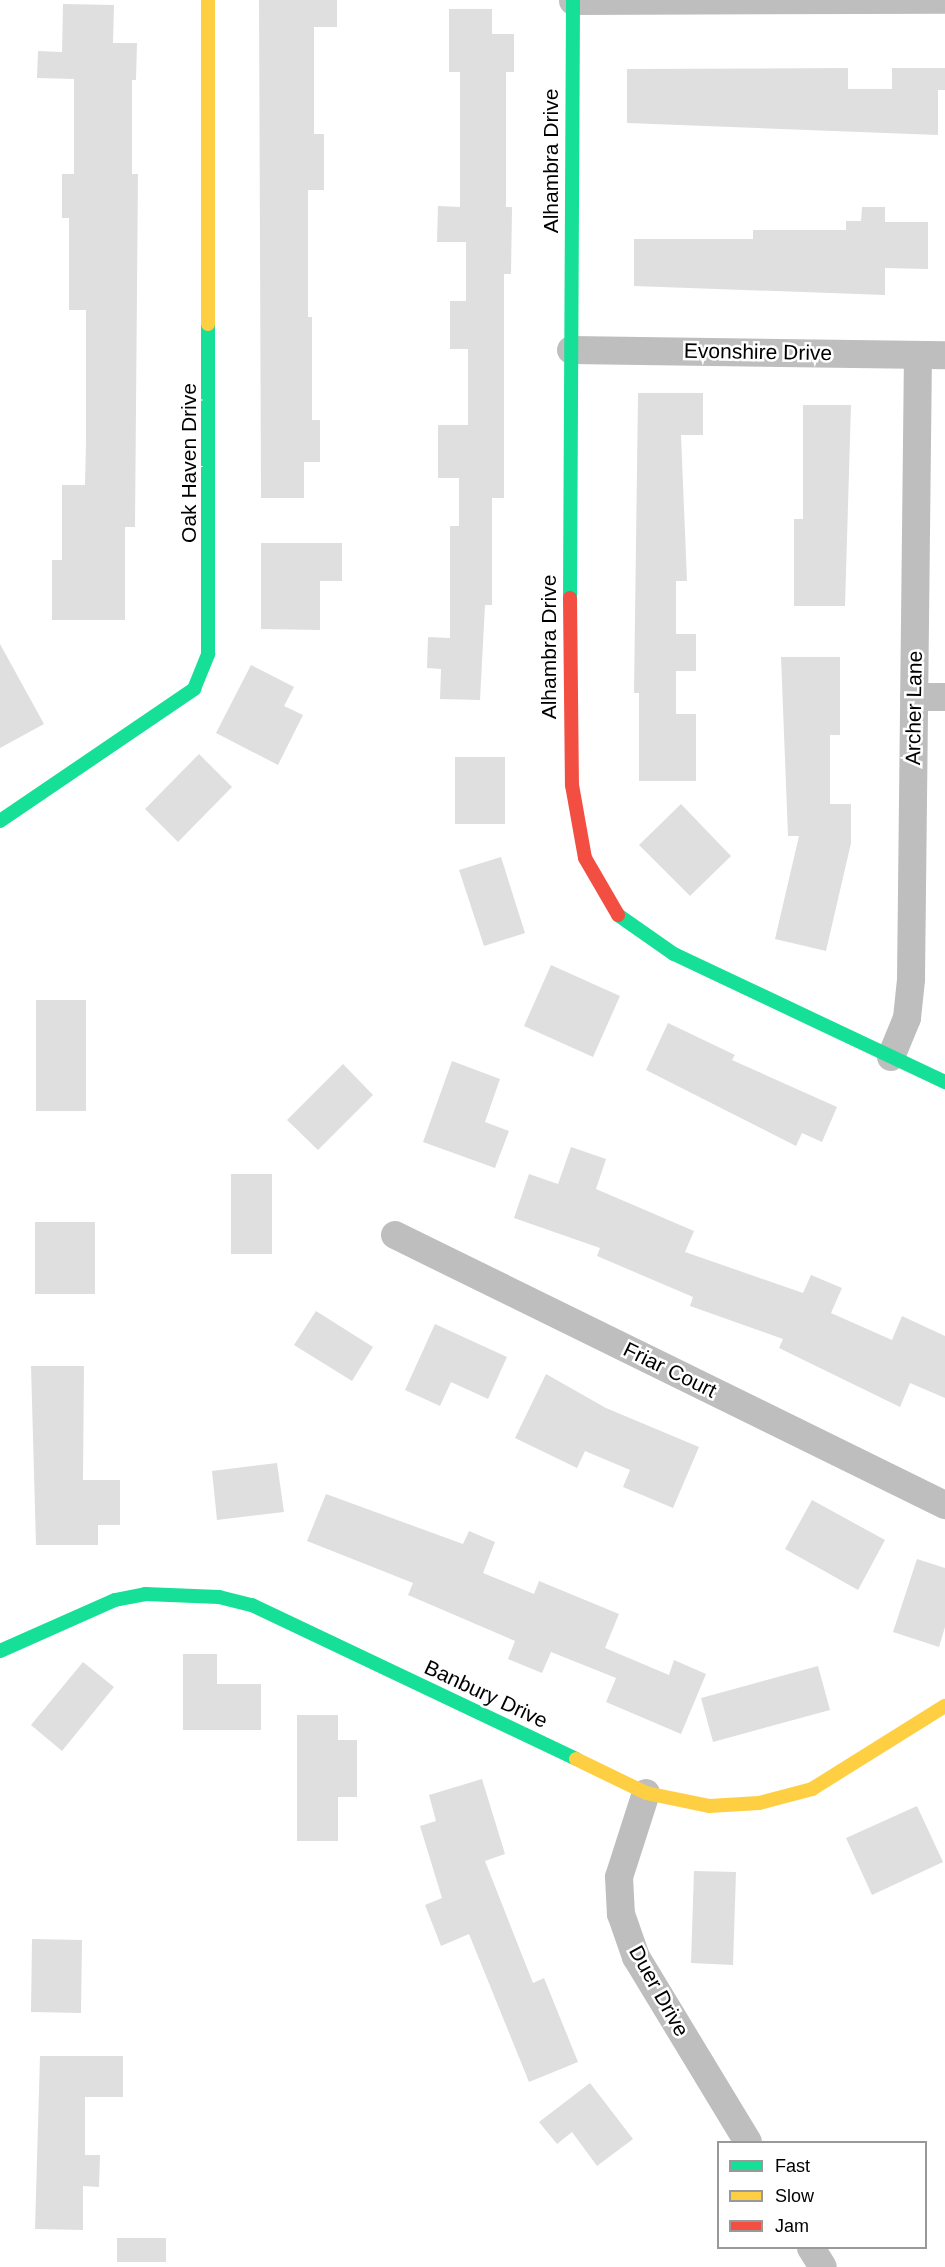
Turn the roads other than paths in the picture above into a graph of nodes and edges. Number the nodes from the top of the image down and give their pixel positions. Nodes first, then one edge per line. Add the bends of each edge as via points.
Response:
1 (208, 0) edge
2 (945, 0) edge
3 (573, 1) edge
4 (571, 350) junction
5 (931, 355) edge
6 (915, 697) junction
7 (945, 697) edge
8 (0, 821) edge
9 (891, 1058) junction
10 (945, 1082) edge
11 (395, 1235) dead end
12 (945, 1505) edge
13 (0, 1651) edge
14 (945, 1706) edge
15 (646, 1793) junction
16 (747, 2141) edge
17 (812, 2249) edge
18 (823, 2267) edge

1 - 8 street, Oak Haven Drive via 208,654 194,689 172,708
2 - 3 street
3 - 4 street, Alhambra Drive
4 - 5 street, Evonshire Drive
4 - 9 street, Alhambra Drive via 572,785 577,830 597,885 620,917 674,954
5 - 6 street, Archer Lane
6 - 7 street
6 - 9 street, Archer Lane via 911,979 907,1018
9 - 10 street, Alhambra Drive
11 - 12 street, Friar Court
13 - 15 street, Banbury Drive via 115,1600 145,1594 219,1597 252,1605
14 - 15 street, Banbury Drive via 812,1789 759,1803 709,1806
15 - 16 street, Duer Drive via 619,1877 621,1914 636,1957
17 - 18 street

